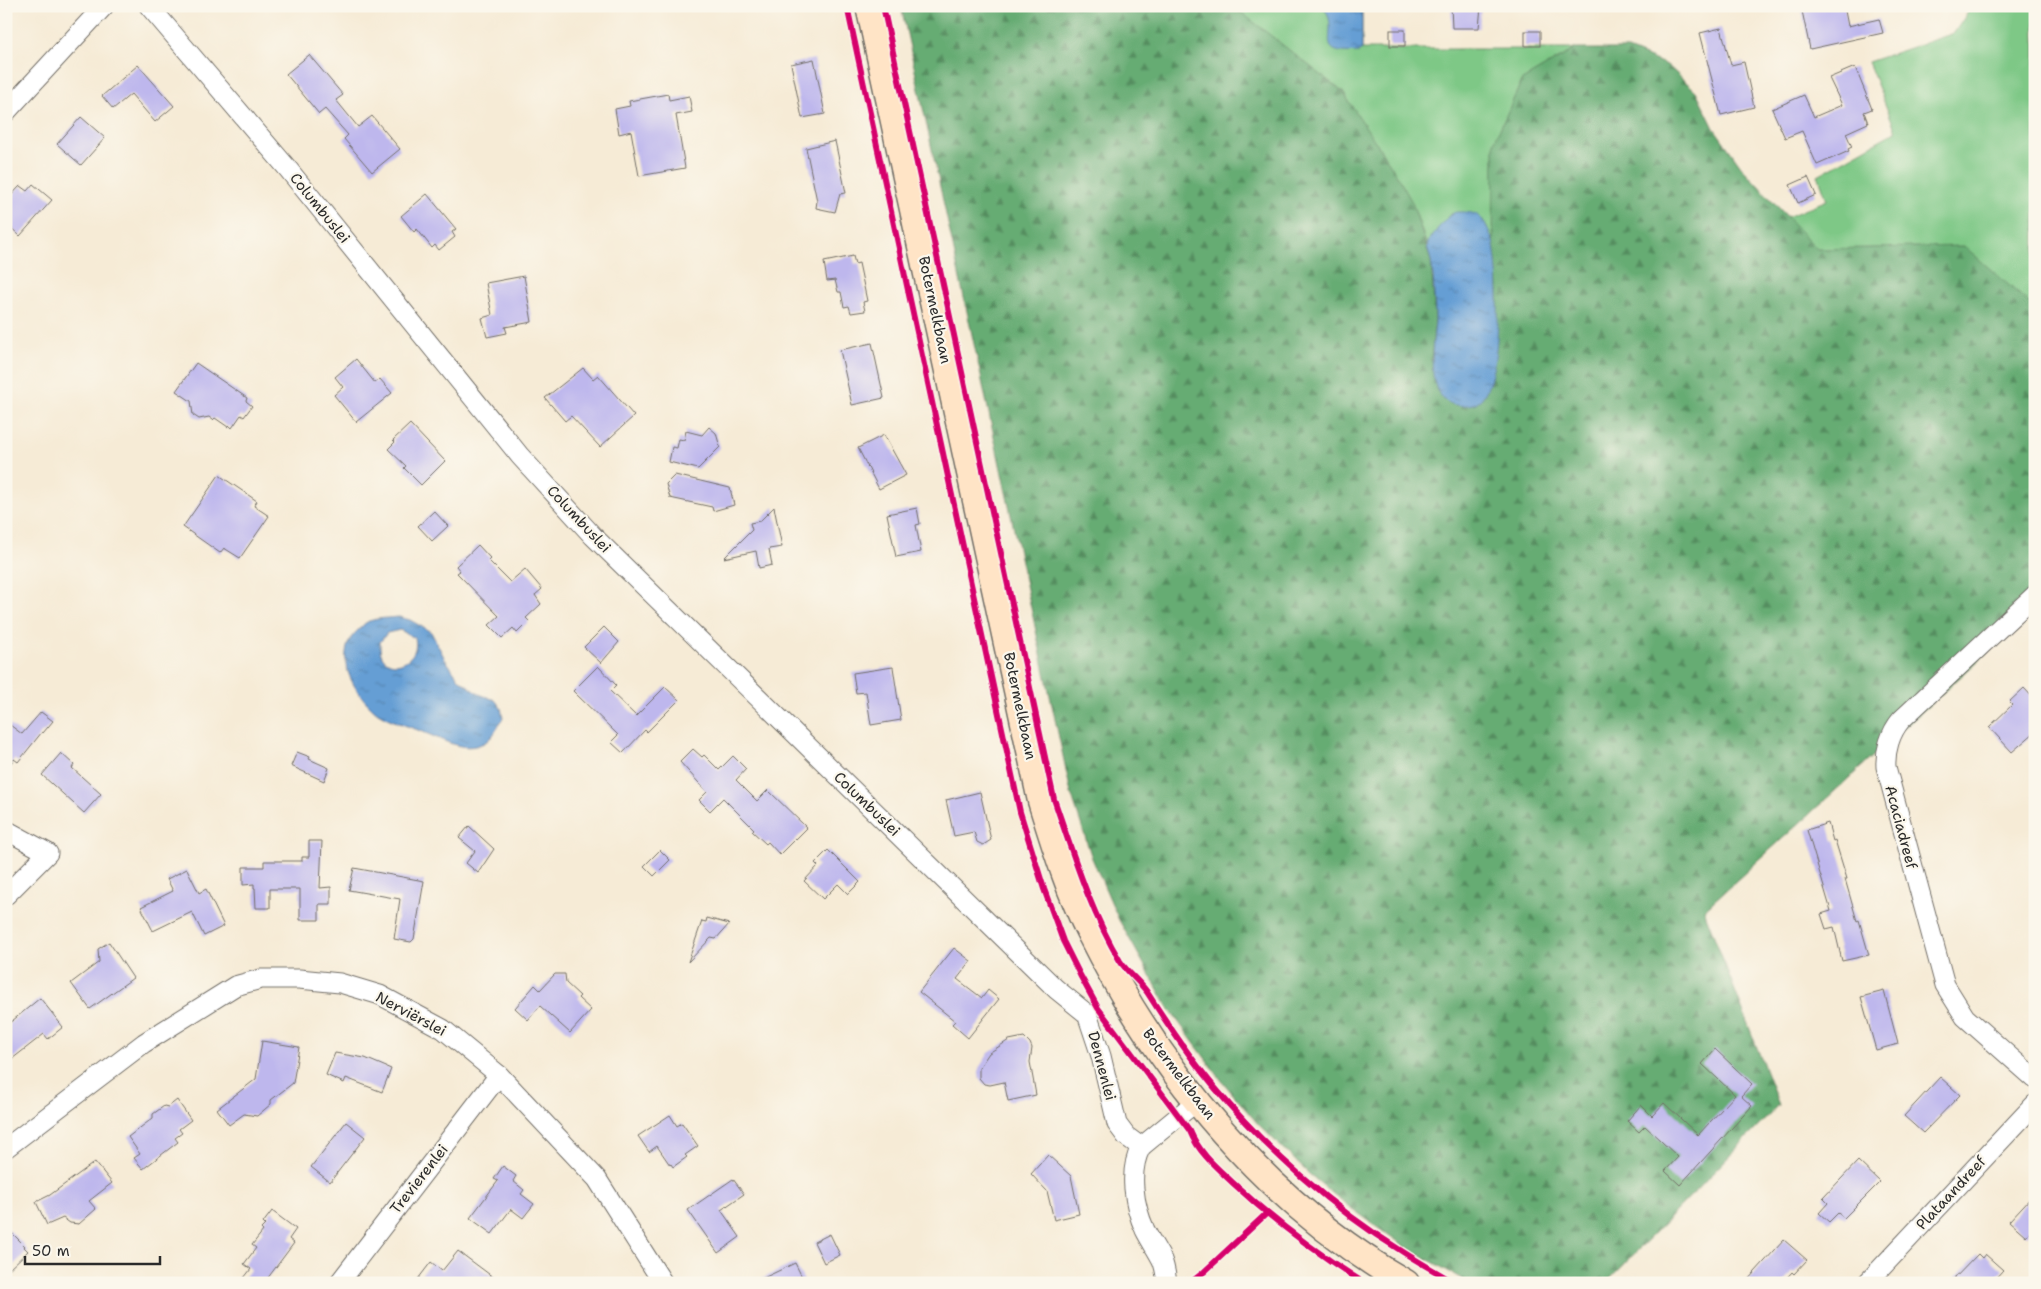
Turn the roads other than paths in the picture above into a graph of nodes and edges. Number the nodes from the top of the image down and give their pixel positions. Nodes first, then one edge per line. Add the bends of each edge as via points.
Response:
1 (104, 6) edge
2 (149, 6) edge
3 (869, 6) edge
4 (6, 112) edge
5 (2035, 595) edge
6 (6, 830) edge
7 (6, 895) edge
8 (1056, 989) joint
9 (499, 1075) junction
10 (2035, 1079) edge
11 (1197, 1101) junction
12 (2035, 1104) edge
13 (1141, 1147) junction
14 (6, 1148) edge
15 (339, 1283) edge
16 (663, 1283) edge
17 (1167, 1283) edge
18 (1406, 1283) edge
19 (1868, 1283) edge

1 - 4 street
2 - 8 street, Columbuslei via 288,169 520,456 573,514
3 - 11 main road, Botermelkbaan via 1041,801 1062,869 1090,934 1143,1027
5 - 10 street, Acaciadreef via 1900,720 1885,759 1945,985 1965,1017
6 - 7 street via 48,853
8 - 13 street, Dennenlei via 1087,1014 1117,1124
9 - 14 street, Nerviërslei via 443,1029 380,995 340,984 262,979 235,986 144,1044
9 - 15 street, Trevierenlei
9 - 16 street, Nerviërslei via 597,1179
11 - 13 street
11 - 18 main road, Botermelkbaan via 1287,1197 1329,1231
12 - 19 street, Plataandreef
13 - 17 street via 1134,1174 1136,1201 1144,1229 1163,1262

